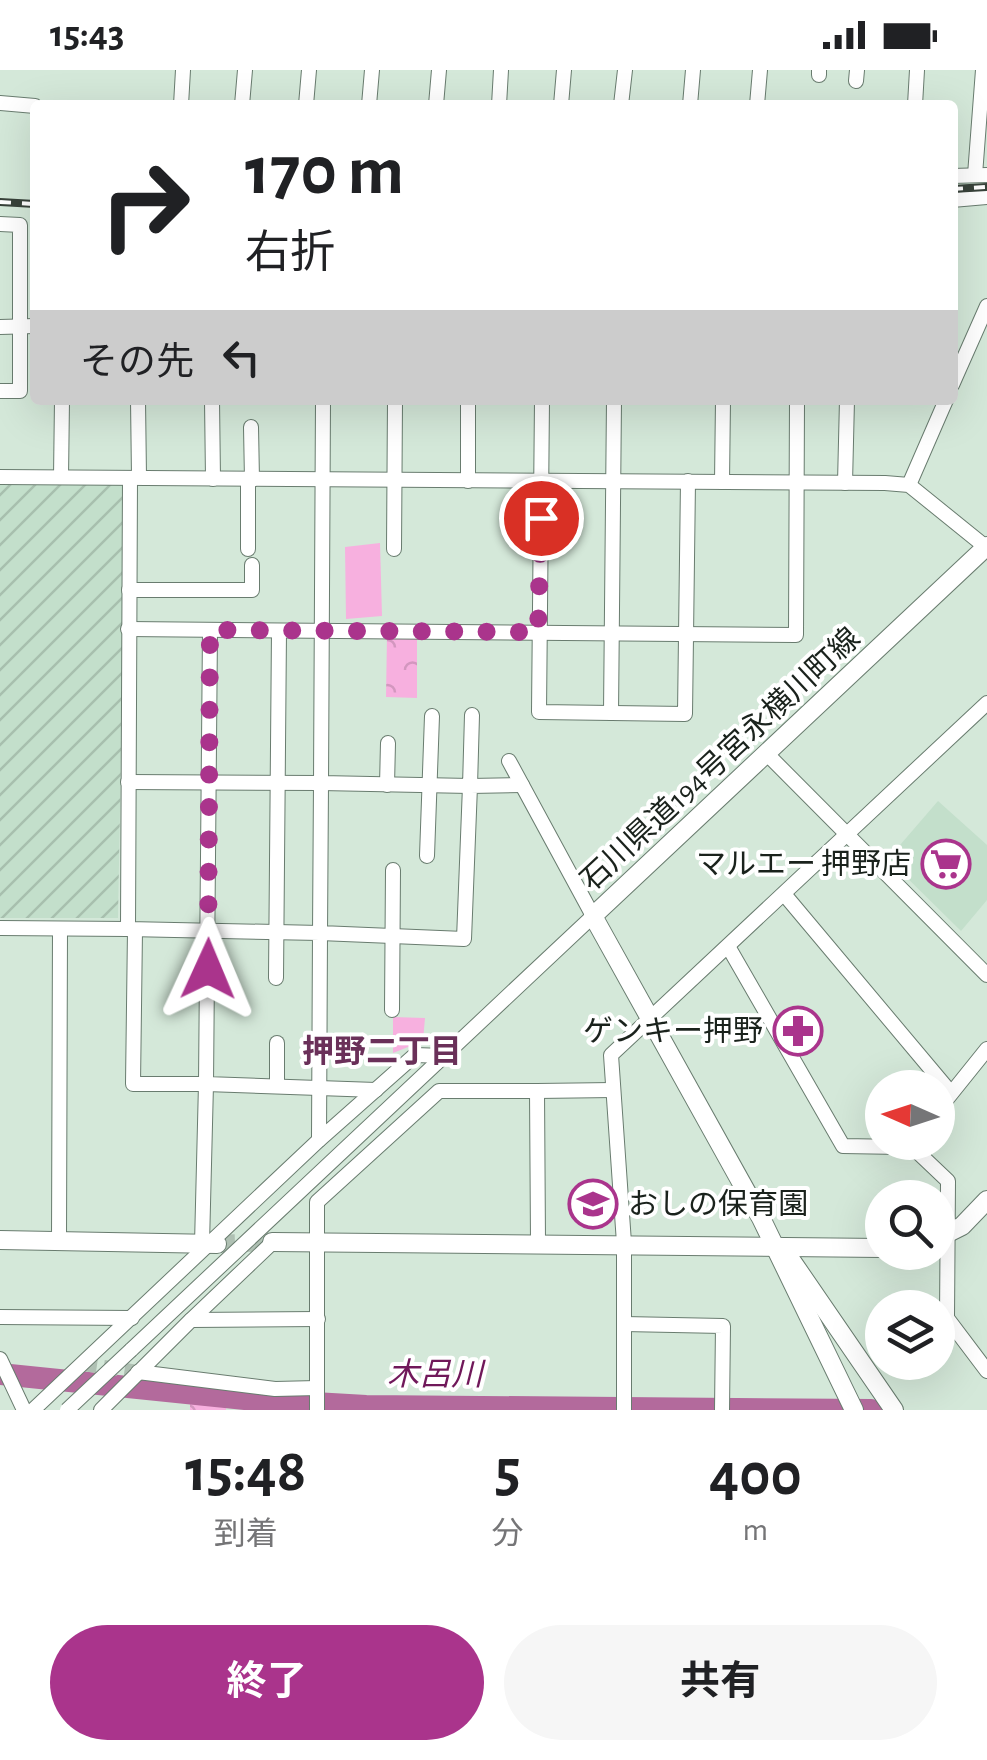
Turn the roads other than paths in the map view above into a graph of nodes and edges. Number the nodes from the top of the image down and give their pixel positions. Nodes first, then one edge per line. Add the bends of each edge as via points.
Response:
1 (184, 70) edge
2 (245, 70) edge
3 (309, 70) edge
4 (372, 70) edge
5 (438, 70) edge
6 (501, 70) edge
7 (564, 70) edge
8 (625, 70) edge
9 (693, 70) edge
10 (760, 70) edge
11 (917, 70) edge
12 (983, 70) edge
13 (181, 100) edge
14 (242, 100) edge
15 (306, 100) edge
16 (369, 100) edge
17 (436, 100) edge
18 (499, 100) edge
19 (561, 100) edge
20 (622, 100) edge
21 (690, 100) edge
22 (757, 100) edge
23 (914, 100) edge
24 (0, 103) edge
25 (30, 106) edge
26 (981, 175) edge
27 (987, 198) edge
28 (958, 200) edge
29 (0, 224) edge
30 (987, 306) edge
31 (29, 326) edge
32 (0, 327) edge
33 (958, 371) edge
34 (0, 390) edge
35 (62, 405) edge
36 (138, 405) edge
37 (212, 405) edge
38 (323, 405) edge
39 (395, 405) edge
40 (468, 405) edge
41 (542, 405) edge
42 (614, 405) edge
43 (724, 405) edge
44 (797, 405) edge
45 (847, 405) edge
46 (944, 405) edge
47 (252, 427) dead end
48 (0, 477) edge
49 (60, 477) junction
50 (134, 478) junction
51 (213, 479) junction
52 (250, 480) junction
53 (322, 480) junction
54 (542, 480) junction
55 (395, 481) junction
56 (468, 481) junction
57 (613, 481) junction
58 (688, 481) junction
59 (722, 482) junction
60 (798, 483) junction
61 (845, 483) junction
62 (909, 485) junction
63 (987, 547) edge
64 (248, 549) dead end
65 (394, 549) dead end
66 (252, 565) dead end
67 (129, 590) junction
68 (128, 629) junction
69 (210, 630) junction
70 (279, 631) junction
71 (319, 632) junction
72 (538, 632) junction
73 (613, 632) junction
74 (687, 634) junction
75 (987, 703) edge
76 (611, 713) junction
77 (432, 716) dead end
78 (472, 716) dead end
79 (388, 743) dead end
80 (766, 753) junction
81 (508, 761) dead end
82 (128, 782) junction
83 (210, 783) junction
84 (321, 783) junction
85 (281, 784) junction
86 (388, 784) junction
87 (428, 785) junction
88 (522, 785) junction
89 (470, 786) junction
90 (844, 834) junction
91 (428, 856) dead end
92 (393, 870) dead end
93 (784, 894) junction
94 (593, 916) junction
95 (0, 928) edge
96 (60, 929) junction
97 (131, 930) junction
98 (208, 931) junction
99 (277, 932) junction
100 (320, 933) junction
101 (392, 936) junction
102 (729, 948) junction
103 (987, 975) edge
104 (276, 978) dead end
105 (392, 1010) dead end
106 (651, 1017) junction
107 (277, 1044) dead end
108 (987, 1049) edge
109 (444, 1056) junction
110 (933, 1070) edge
111 (427, 1071) junction
112 (206, 1084) junction
113 (277, 1086) junction
114 (319, 1088) junction
115 (955, 1089) edge
116 (376, 1090) junction
117 (614, 1090) junction
118 (439, 1091) junction
119 (537, 1091) junction
120 (319, 1140) junction
121 (947, 1180) edge
122 (987, 1200) edge
123 (955, 1226) edge
124 (0, 1240) edge
125 (59, 1240) junction
126 (318, 1241) junction
127 (272, 1242) joint
128 (538, 1242) junction
129 (624, 1243) junction
130 (210, 1244) junction
131 (865, 1248) edge
132 (775, 1249) junction
133 (944, 1270) edge
134 (0, 1318) edge
135 (132, 1318) junction
136 (318, 1319) junction
137 (191, 1320) junction
138 (624, 1324) junction
139 (980, 1352) edge
140 (1, 1360) edge
141 (987, 1371) edge
142 (136, 1374) junction
143 (317, 1390) junction
144 (850, 1402) edge
145 (107, 1404) edge
146 (624, 1404) edge
147 (722, 1404) edge
148 (24, 1410) edge
149 (33, 1410) edge
150 (67, 1410) edge
151 (317, 1410) edge
152 (894, 1410) edge

1 - 13 street
2 - 14 street
3 - 15 street
4 - 16 street
5 - 17 street
6 - 18 street
7 - 19 street
8 - 20 street
9 - 21 street
10 - 22 street
11 - 23 street
12 - 26 street
24 - 25 street
27 - 28 street
29 - 31 street via 20,225
30 - 33 street
31 - 32 street
31 - 34 street via 20,391
35 - 49 street
36 - 50 street
37 - 51 street
38 - 53 street
39 - 55 street
40 - 56 street
41 - 54 street
42 - 57 street
43 - 59 street
44 - 60 street
45 - 61 street
46 - 62 street
47 - 52 street
48 - 49 street
49 - 50 street
50 - 51 street
50 - 67 street
51 - 52 street
52 - 53 street
52 - 64 street
53 - 55 street
53 - 71 street
54 - 56 street
54 - 57 street
54 - 72 street
55 - 56 street
55 - 65 street
57 - 58 street
57 - 73 street
58 - 59 street
58 - 74 street
59 - 60 street
60 - 61 street
60 - 74 street via 796,635
61 - 62 street
62 - 63 street
63 - 80 main road, 石川県道194号宮永横川町線
66 - 67 street via 252,590
67 - 68 street
68 - 69 street
68 - 82 street
69 - 70 street
69 - 83 street
70 - 71 street
70 - 85 street
71 - 72 street
71 - 84 street
72 - 73 street
72 - 76 street via 539,712
73 - 74 street
73 - 76 street
74 - 76 street via 686,714
75 - 90 street
77 - 87 street
78 - 89 street
79 - 86 street
80 - 90 street
80 - 94 main road, 石川県道194号宮永横川町線
81 - 88 street
82 - 83 street
82 - 97 street
83 - 85 street
83 - 98 street
84 - 85 street
84 - 86 street
84 - 100 street
85 - 99 street
86 - 87 street
87 - 89 street
87 - 91 street
88 - 89 street
88 - 94 street
89 - 101 street via 464,938
90 - 93 street
90 - 103 street
92 - 101 street
93 - 102 street
93 - 110 street
94 - 106 main road, 石川県道194号宮永横川町線
94 - 109 street
95 - 96 street
96 - 97 street
96 - 125 street
97 - 98 street
97 - 112 street via 133,1084
98 - 99 street
98 - 112 street
99 - 100 street
99 - 104 street
100 - 101 street
100 - 114 street
101 - 105 street
102 - 106 street
102 - 121 street via 843,1146 908,1142
106 - 117 street via 611,1054
106 - 132 main road, 石川県道194号宮永横川町線
107 - 113 street
108 - 115 street
109 - 111 street
109 - 116 street via 415,1055
111 - 118 street
111 - 150 street, bridge
112 - 113 street
112 - 130 street
113 - 114 street
114 - 116 street
114 - 120 street
116 - 120 street
117 - 119 street
117 - 129 street
118 - 119 street
118 - 126 street via 316,1202
119 - 128 street
120 - 130 street
122 - 123 main road
124 - 125 main road
125 - 130 main road
126 - 127 main road
126 - 128 main road
126 - 136 street
127 - 137 street
128 - 129 main road
129 - 132 main road
129 - 138 street
130 - 135 street
131 - 132 main road
132 - 144 main road, 石川県道194号宮永横川町線
132 - 152 main road, 石川県道194号宮永横川町線 via 794,1260
133 - 139 street via 948,1318
134 - 135 street
135 - 149 street
136 - 137 street
136 - 143 street
137 - 142 street
138 - 146 street
138 - 147 street via 723,1326
139 - 141 street
140 - 148 street
142 - 143 street
142 - 145 street
143 - 151 street

